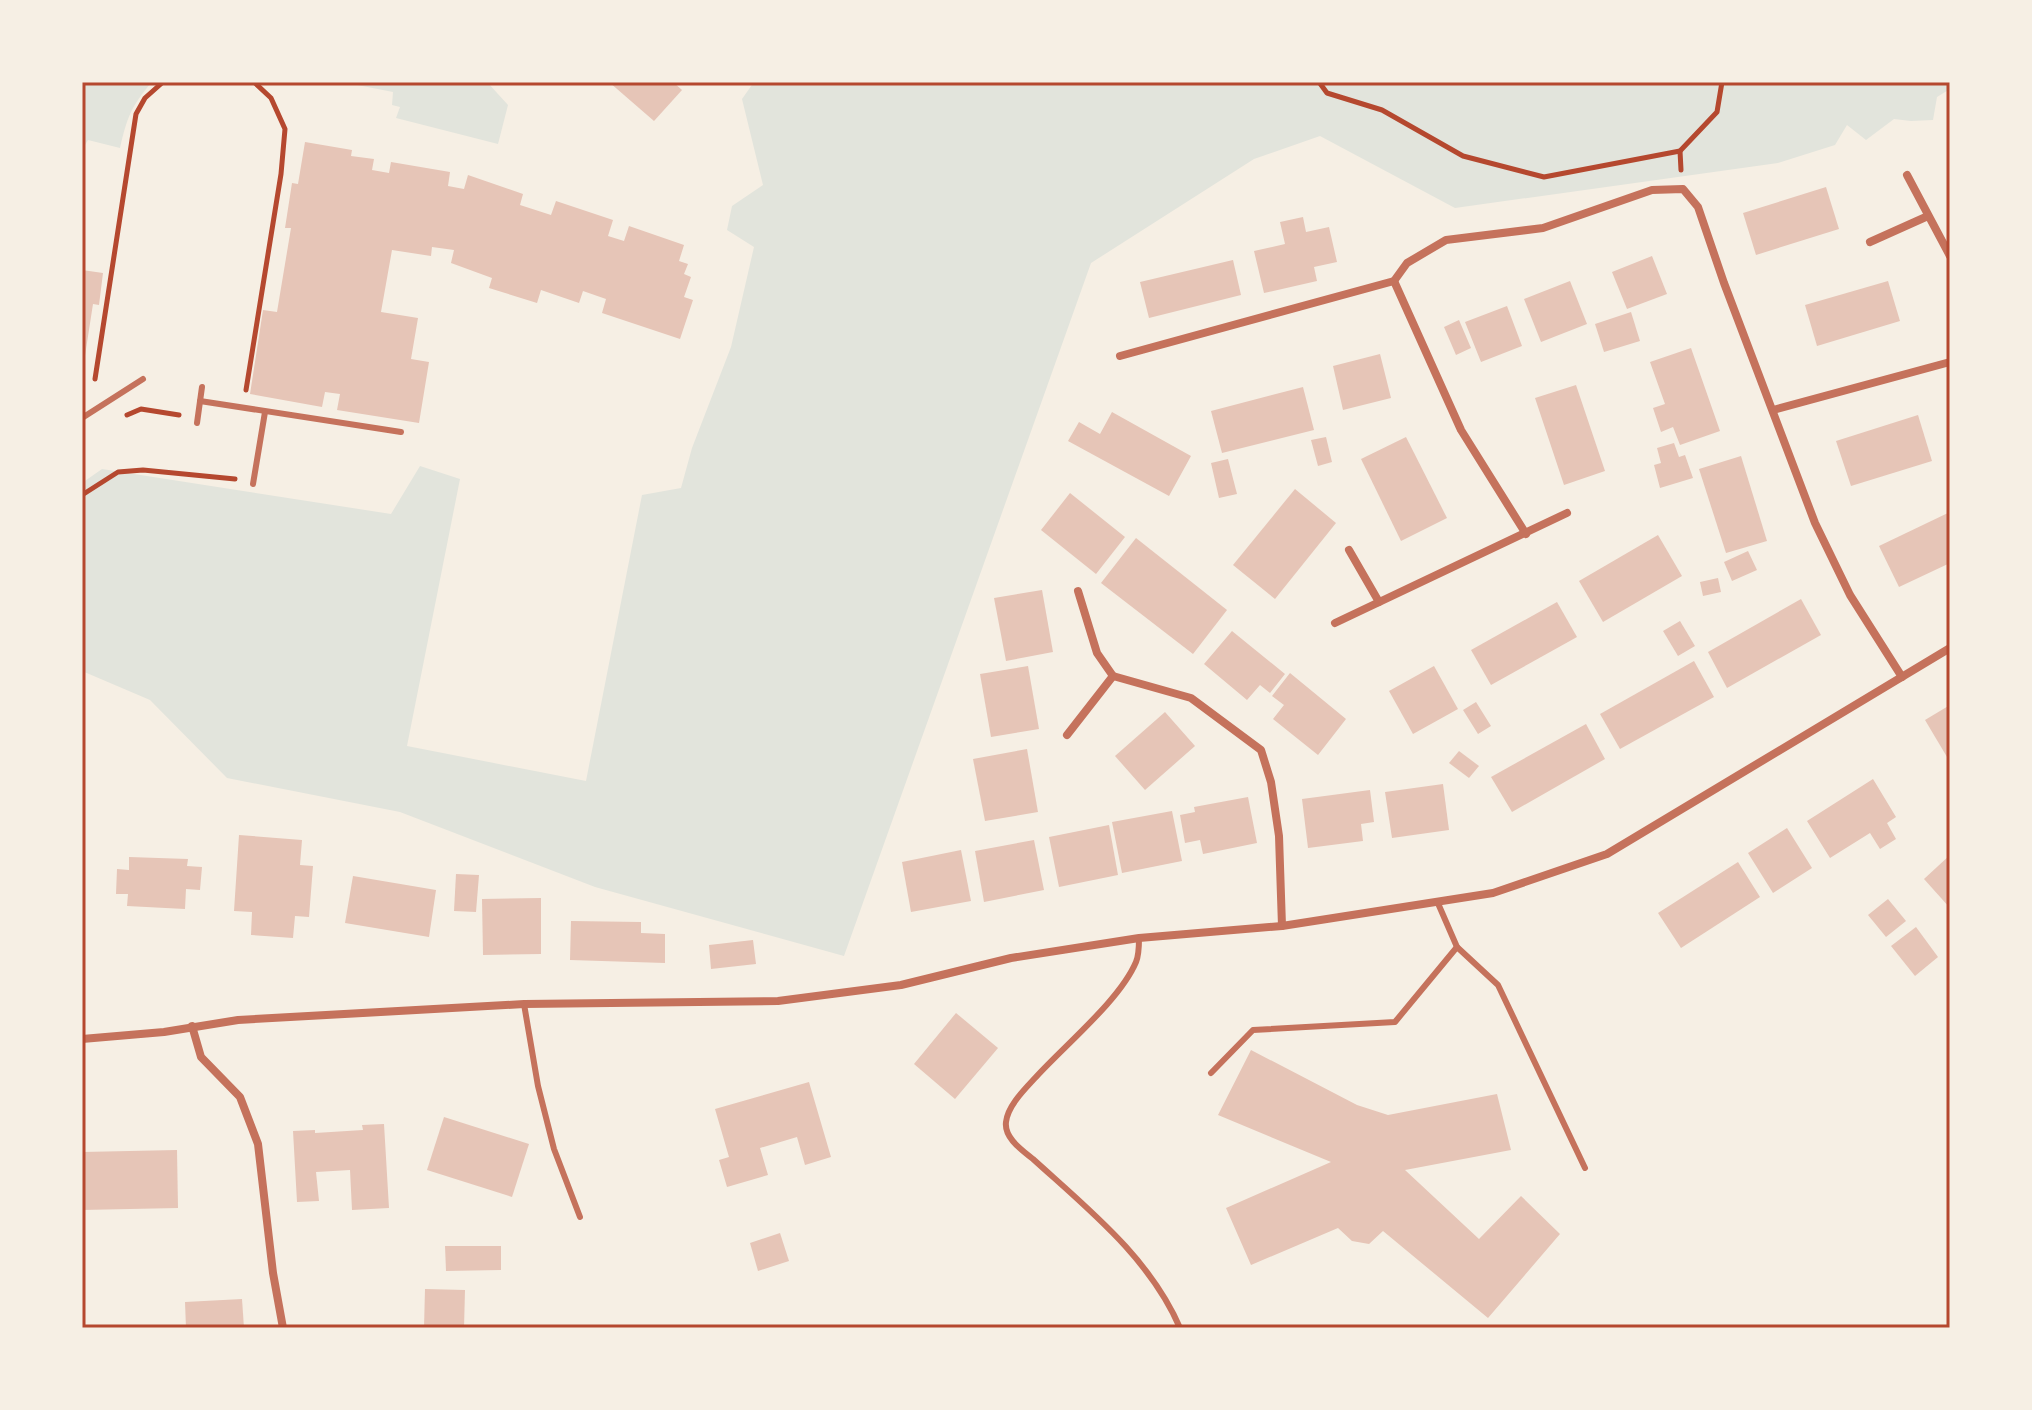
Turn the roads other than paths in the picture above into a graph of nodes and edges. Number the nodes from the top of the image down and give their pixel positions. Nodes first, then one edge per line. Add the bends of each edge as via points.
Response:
1 (1907, 175) dead end
2 (1928, 216) junction
3 (1870, 242) dead end
4 (1950, 256) edge
5 (1394, 281) junction
6 (1120, 356) dead end
7 (1950, 362) edge
8 (143, 379) dead end
9 (202, 387) dead end
10 (200, 401) junction
11 (1773, 410) junction
12 (265, 412) junction
13 (82, 418) edge
14 (197, 423) dead end
15 (401, 432) dead end
16 (253, 484) dead end
17 (1567, 513) dead end
18 (1526, 534) junction
19 (1349, 550) dead end
20 (1078, 591) dead end
21 (1379, 602) junction
22 (1335, 623) dead end
23 (1950, 648) edge
24 (1113, 676) junction
25 (1902, 677) junction
26 (1067, 735) dead end
27 (1437, 901) junction
28 (1282, 926) junction
29 (1139, 938) junction
30 (1457, 947) junction
31 (524, 1004) junction
32 (192, 1026) junction
33 (82, 1039) edge
34 (1211, 1073) dead end
35 (1585, 1168) dead end
36 (580, 1217) dead end
37 (283, 1328) edge
38 (1180, 1328) edge

1 - 2 street
2 - 3 street
2 - 4 street
5 - 6 street
5 - 11 street via 1407,263 1446,240 1543,228 1652,190 1683,189 1698,207
5 - 18 street via 1461,430
7 - 11 street
8 - 13 lane
9 - 10 lane
10 - 12 lane
10 - 14 lane
11 - 25 street via 1815,523 1850,595
12 - 15 lane
12 - 16 lane
17 - 18 street
18 - 21 street
19 - 21 street
20 - 24 street via 1097,653
21 - 22 street
23 - 25 street
24 - 26 street
24 - 28 street via 1191,698 1261,750 1279,836
25 - 27 street via 1607,854 1493,893
27 - 28 street
27 - 30 lane
28 - 29 street
29 - 31 street via 1011,958 901,985 778,1001
29 - 38 lane via 1137,961 1113,997 1038,1075 1006,1122 1009,1138 1151,1274
30 - 34 lane via 1395,1022 1253,1030
30 - 35 lane via 1498,985
31 - 32 street
31 - 36 lane via 554,1149
32 - 33 street
32 - 37 street via 201,1057 240,1097 258,1144

